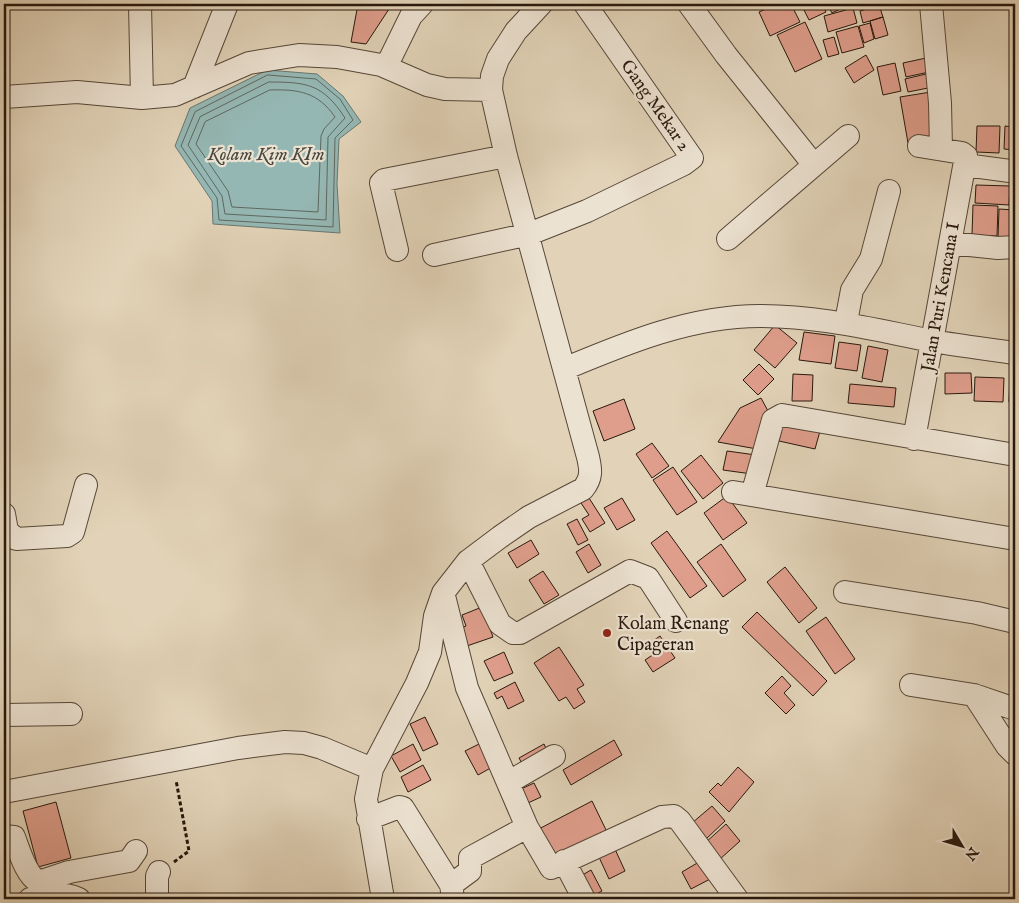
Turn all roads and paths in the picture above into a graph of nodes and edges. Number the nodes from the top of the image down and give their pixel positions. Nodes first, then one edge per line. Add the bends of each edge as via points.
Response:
1 (140, 4) edge
2 (227, 4) edge
3 (542, 4) edge
4 (585, 4) edge
5 (689, 4) edge
6 (931, 4) edge
7 (409, 8) edge
8 (386, 67) junction
9 (194, 88) junction
10 (491, 90) junction
11 (94, 95) junction
12 (4, 97) edge
13 (142, 98) junction
14 (4, 108) edge
15 (848, 136) dead end
16 (919, 146) dead end
17 (941, 149) junction
18 (506, 156) junction
19 (966, 161) junction
20 (814, 165) junction
21 (1010, 171) dead end
22 (889, 192) dead end
23 (529, 234) junction
24 (728, 239) dead end
25 (950, 243) junction
26 (1015, 247) edge
27 (397, 250) dead end
28 (434, 255) dead end
29 (846, 322) junction
30 (933, 340) junction
31 (1015, 353) edge
32 (564, 369) junction
33 (914, 439) junction
34 (1015, 455) edge
35 (86, 485) dead end
36 (4, 514) edge
37 (1015, 539) edge
38 (468, 561) junction
39 (845, 592) dead end
40 (443, 593) junction
41 (676, 621) dead end
42 (1015, 622) edge
43 (911, 685) dead end
44 (974, 695) junction
45 (1015, 709) edge
46 (71, 714) dead end
47 (4, 715) edge
48 (1014, 751) edge
49 (554, 756) dead end
50 (172, 760) junction
51 (372, 769) junction
52 (509, 782) junction
53 (4, 792) edge
54 (368, 819) junction
55 (527, 827) junction
56 (4, 836) edge
57 (136, 851) dead end
58 (564, 861) junction
59 (159, 872) joint
60 (452, 892) edge
61 (30, 899) edge
62 (79, 899) edge
63 (157, 899) edge
64 (383, 899) edge
65 (584, 899) edge
66 (737, 899) edge

1 - 13 street
2 - 9 street
3 - 10 street via 516,31 498,59
4 - 23 street, Gang Mekar 2 via 692,158 586,211
5 - 20 street
6 - 17 street
7 - 8 street
8 - 9 street via 337,57 299,55 249,62
8 - 10 street via 427,85
9 - 13 street via 175,95
10 - 18 street
11 - 12 street via 77,92
11 - 13 street
11 - 14 street via 74,102
15 - 20 street
16 - 17 street
17 - 19 street via 962,153
18 - 23 street
18 - 27 street via 384,180 381,183
19 - 21 street
19 - 25 street, Jalan Puri Kencana I
20 - 24 street
22 - 29 street via 870,259 852,290
23 - 28 street
23 - 32 street
25 - 26 street
25 - 30 street, Jalan Puri Kencana I
29 - 30 street
29 - 32 street via 758,316 691,324 628,342
30 - 31 street
30 - 33 street, Jalan Puri Kencana I
32 - 38 street via 588,457 589,482 583,489 528,517
33 - 34 street
33 - 37 street via 776,416 743,494
35 - 36 street via 73,532 67,536 16,539 7,531
38 - 40 street
38 - 41 street via 500,624 513,633 630,571 648,578
39 - 42 street
40 - 51 street via 435,616 430,652 417,684
40 - 52 street via 467,688
43 - 44 street
44 - 45 street
44 - 48 street
46 - 47 street
49 - 52 street
50 - 51 street via 285,742 322,748
50 - 53 street
50 - 59 path via 189,851
51 - 54 street via 366,799
52 - 55 street
54 - 60 street via 403,808
54 - 64 street
55 - 58 street via 551,868
55 - 60 street via 470,858 470,871
56 - 57 street via 14,837 28,869 39,882 69,872 129,861
58 - 65 street
58 - 66 street via 662,816 674,816
59 - 63 street
61 - 62 street via 44,894

